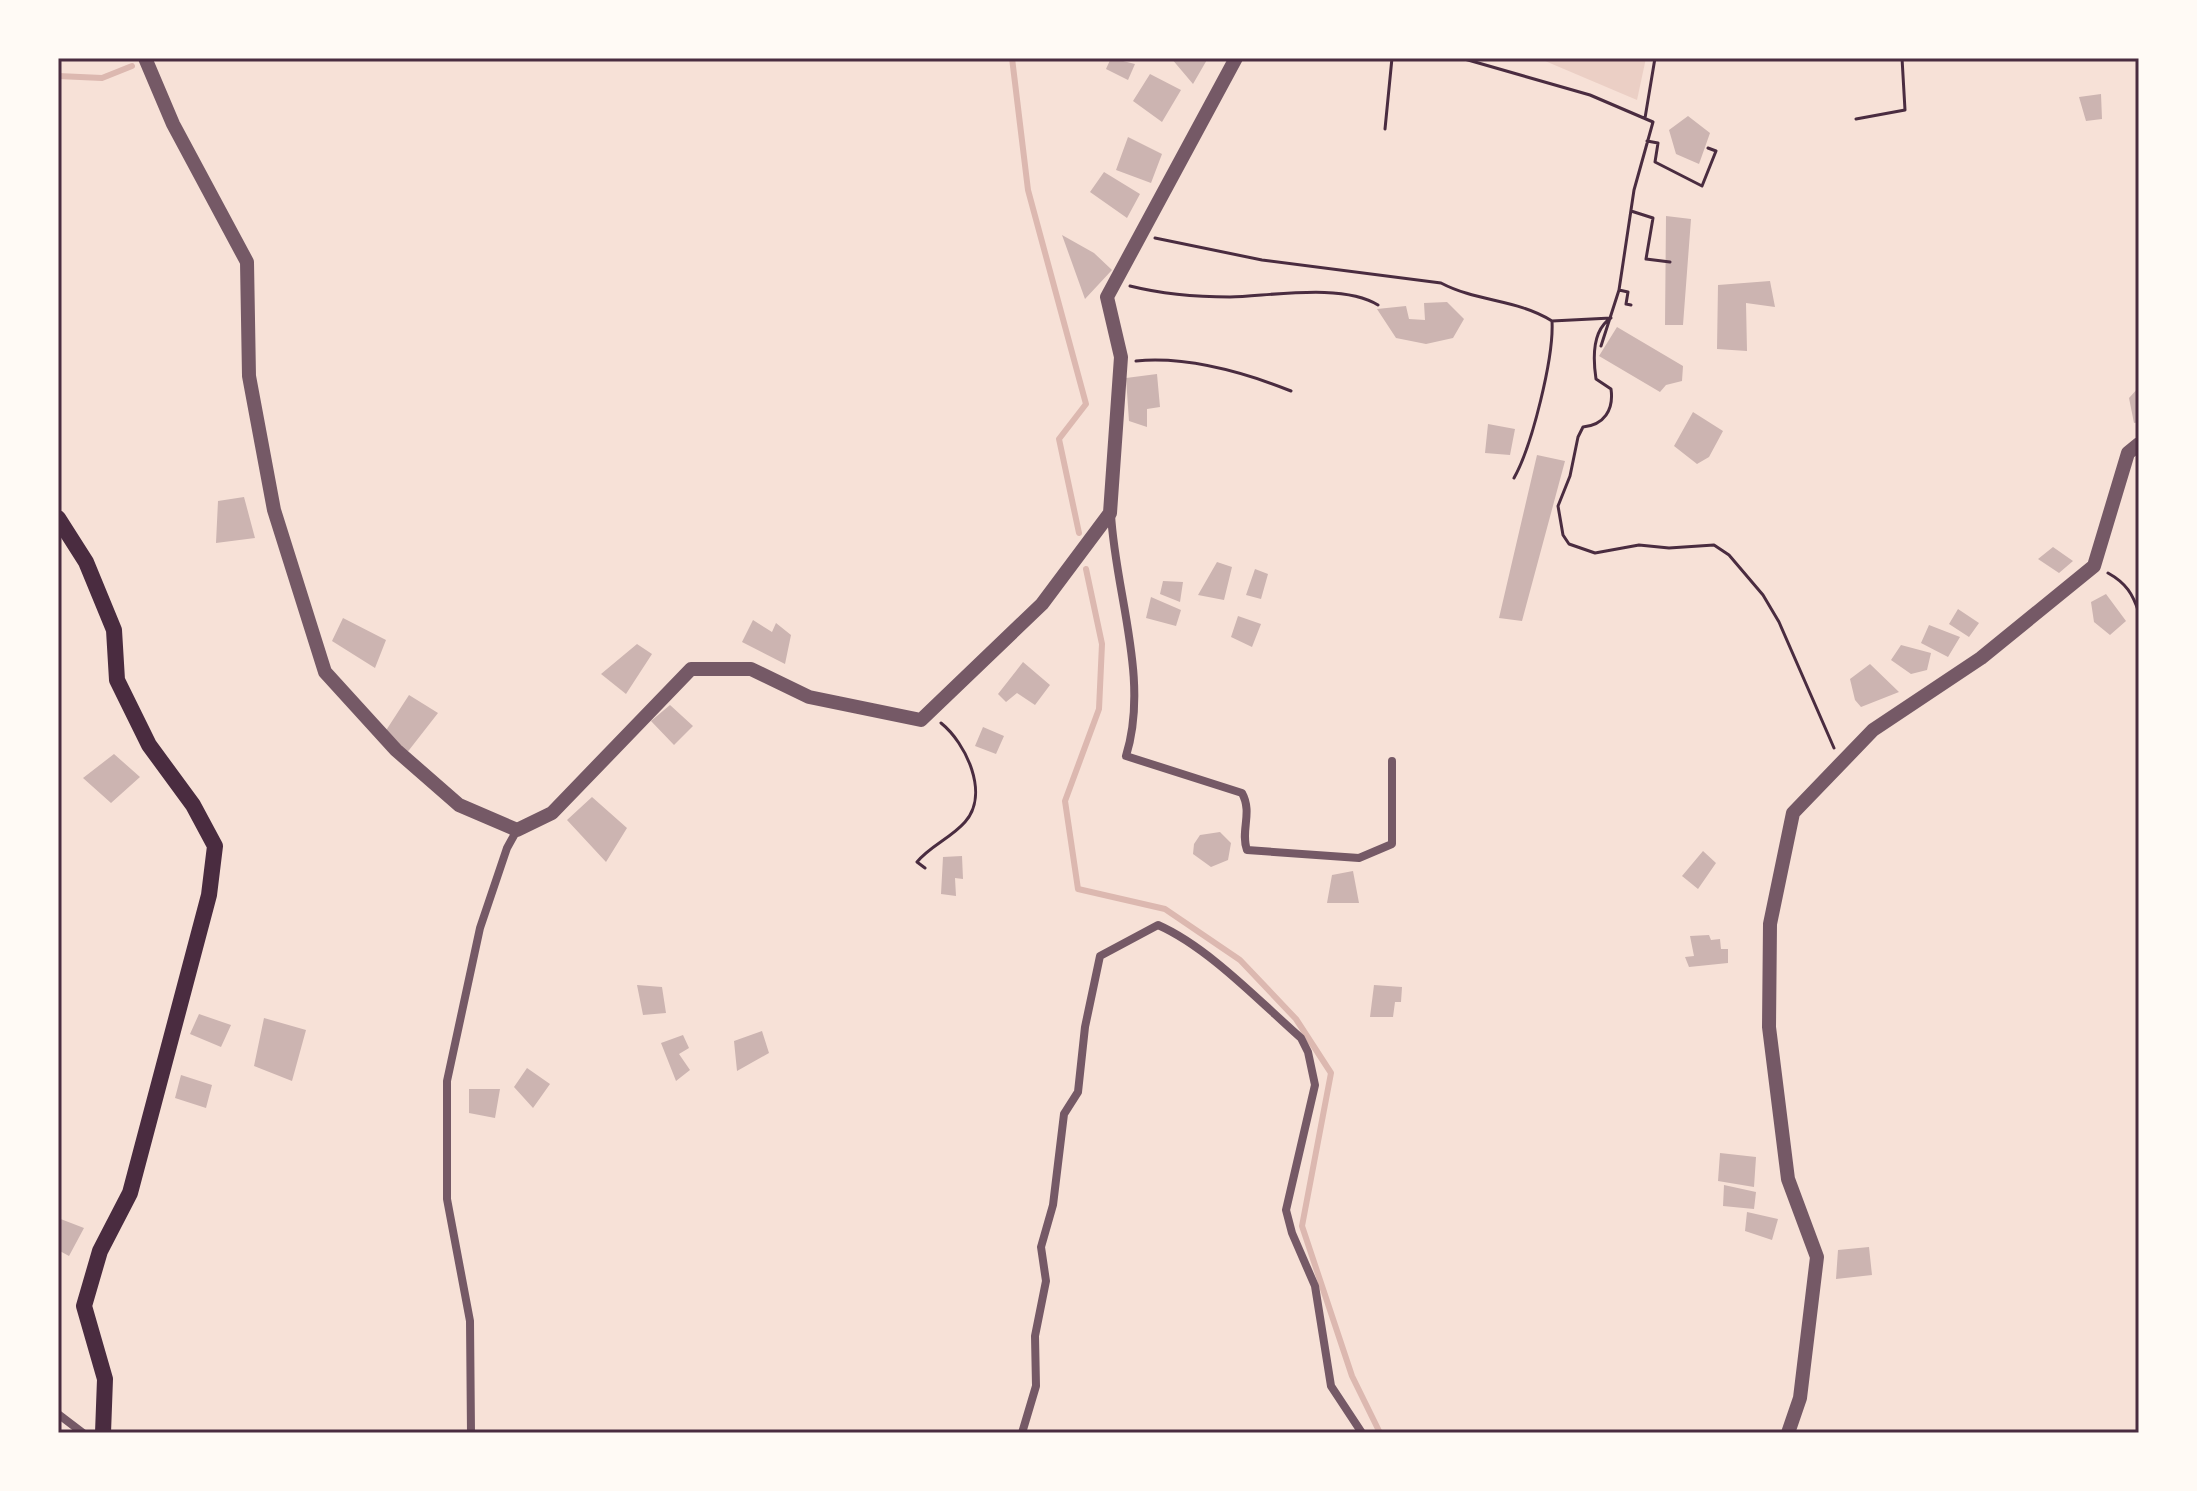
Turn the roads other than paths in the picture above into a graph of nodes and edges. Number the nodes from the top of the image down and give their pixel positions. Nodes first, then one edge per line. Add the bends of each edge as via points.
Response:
1 (145, 58) edge
2 (1236, 58) edge
3 (2139, 444) edge
4 (1110, 513) junction
5 (58, 518) edge
6 (1392, 761) dead end
7 (517, 830) junction
8 (58, 1414) edge
9 (83, 1433) edge
10 (103, 1433) edge
11 (471, 1433) edge
12 (1022, 1433) edge
13 (1362, 1433) edge
14 (1788, 1433) edge

1 - 7 street via 173,124 247,262 249,376 271,495 325,672 396,750 459,805
2 - 4 street via 1107,297 1120,363
3 - 14 street via 2128,453 2094,566 1981,658 1873,730 1793,813 1770,924 1769,1027 1788,1179 1817,1257 1800,1398
4 - 6 street via 1130,644 1132,702 1126,756 1242,793 1249,817 1247,850 1359,858 1392,844
4 - 7 street via 1042,604 921,720 809,697 751,669 691,669 552,813
5 - 10 main road via 86,562 114,630 117,680 149,745 193,805 215,846 209,895 130,1193 100,1251 84,1306 105,1379
7 - 11 street via 480,928 447,1081 447,1199 470,1321
8 - 9 street
12 - 13 street via 1036,1386 1035,1336 1046,1281 1041,1247 1053,1205 1064,1114 1078,1092 1100,956 1158,925 1179,934 1222,970 1301,1038 1308,1052 1315,1085 1286,1210 1315,1286 1331,1386

